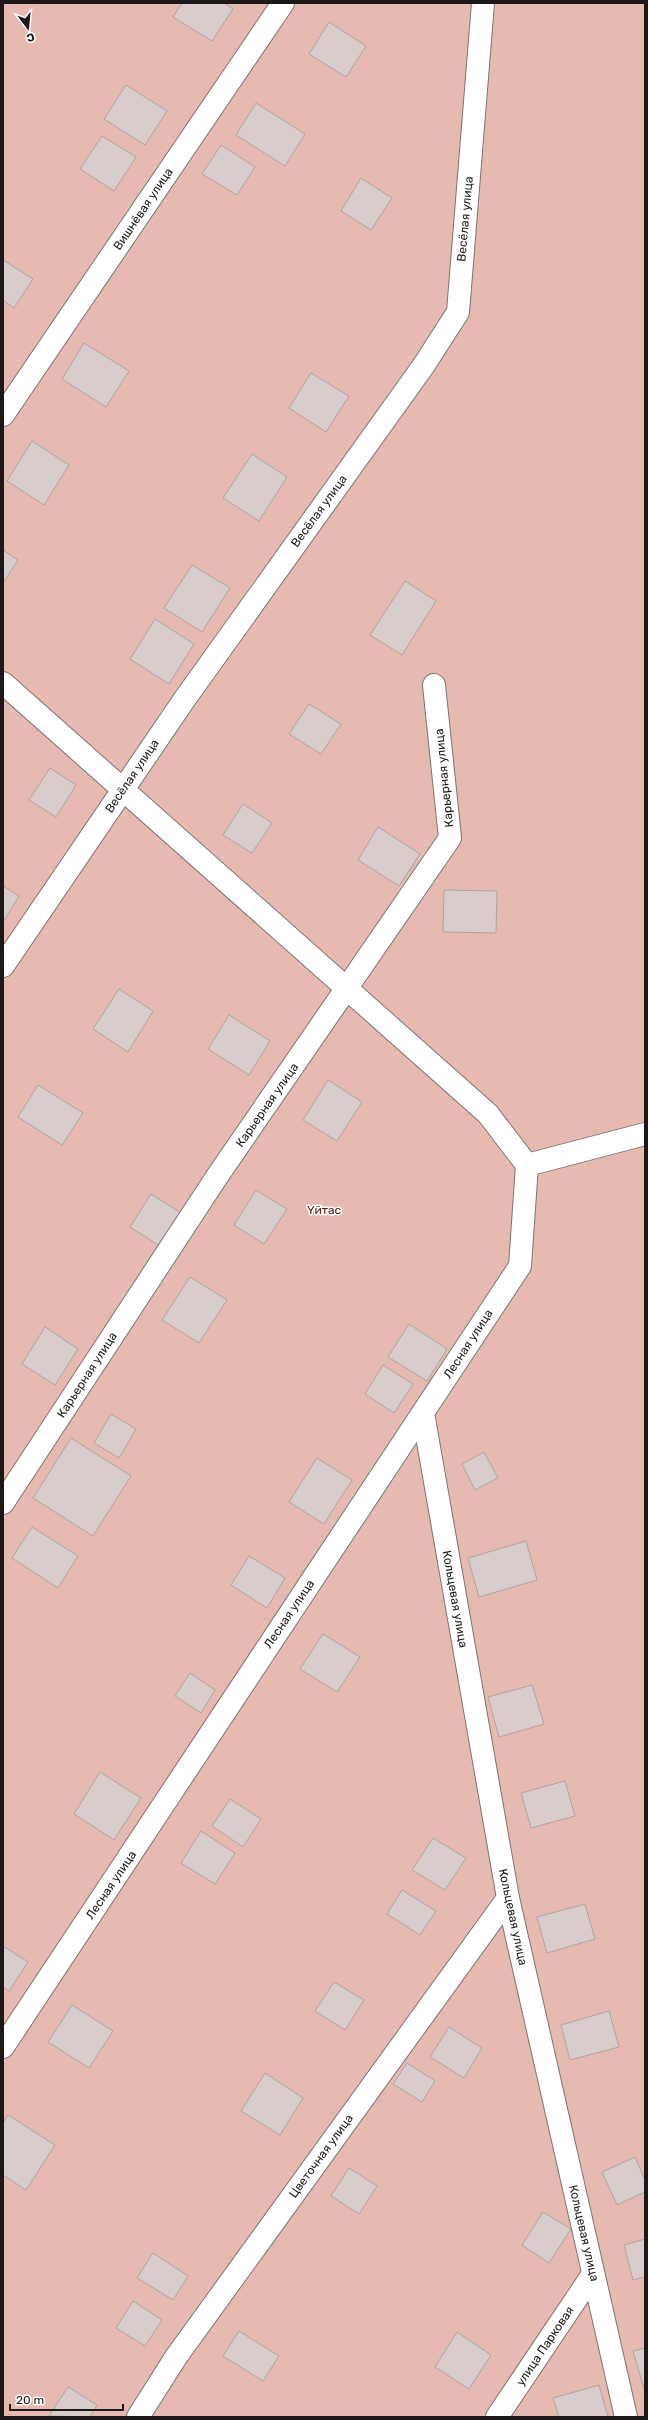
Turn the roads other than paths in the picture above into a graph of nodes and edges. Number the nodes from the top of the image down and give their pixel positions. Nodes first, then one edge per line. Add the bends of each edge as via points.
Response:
1 (283, 3) edge
2 (483, 3) edge
3 (3, 415) edge
4 (3, 683) edge
5 (434, 685) dead end
6 (123, 790) junction
7 (3, 966) edge
8 (347, 989) junction
9 (645, 1134) edge
10 (526, 1165) junction
11 (423, 1413) junction
12 (3, 1503) edge
13 (508, 1898) junction
14 (3, 2047) edge
15 (593, 2274) junction
16 (138, 2417) edge
17 (497, 2417) edge
18 (626, 2417) edge

1 - 3 street, Вишнёвая улица
2 - 6 street, Весёлая улица via 458,312 424,365 184,700
4 - 6 street
5 - 8 street, Карьерная улица via 450,838
6 - 7 street, Весёлая улица
6 - 8 street
8 - 10 street via 488,1114
8 - 12 street, Карьерная улица via 218,1175
9 - 10 street
10 - 11 street, Лесная улица via 520,1266
11 - 13 street, Кольцевая улица
11 - 14 street, Лесная улица
13 - 15 street, Кольцевая улица
13 - 16 street, Цветочная улица via 176,2357
15 - 17 street, улица Парковая
15 - 18 street, Кольцевая улица

